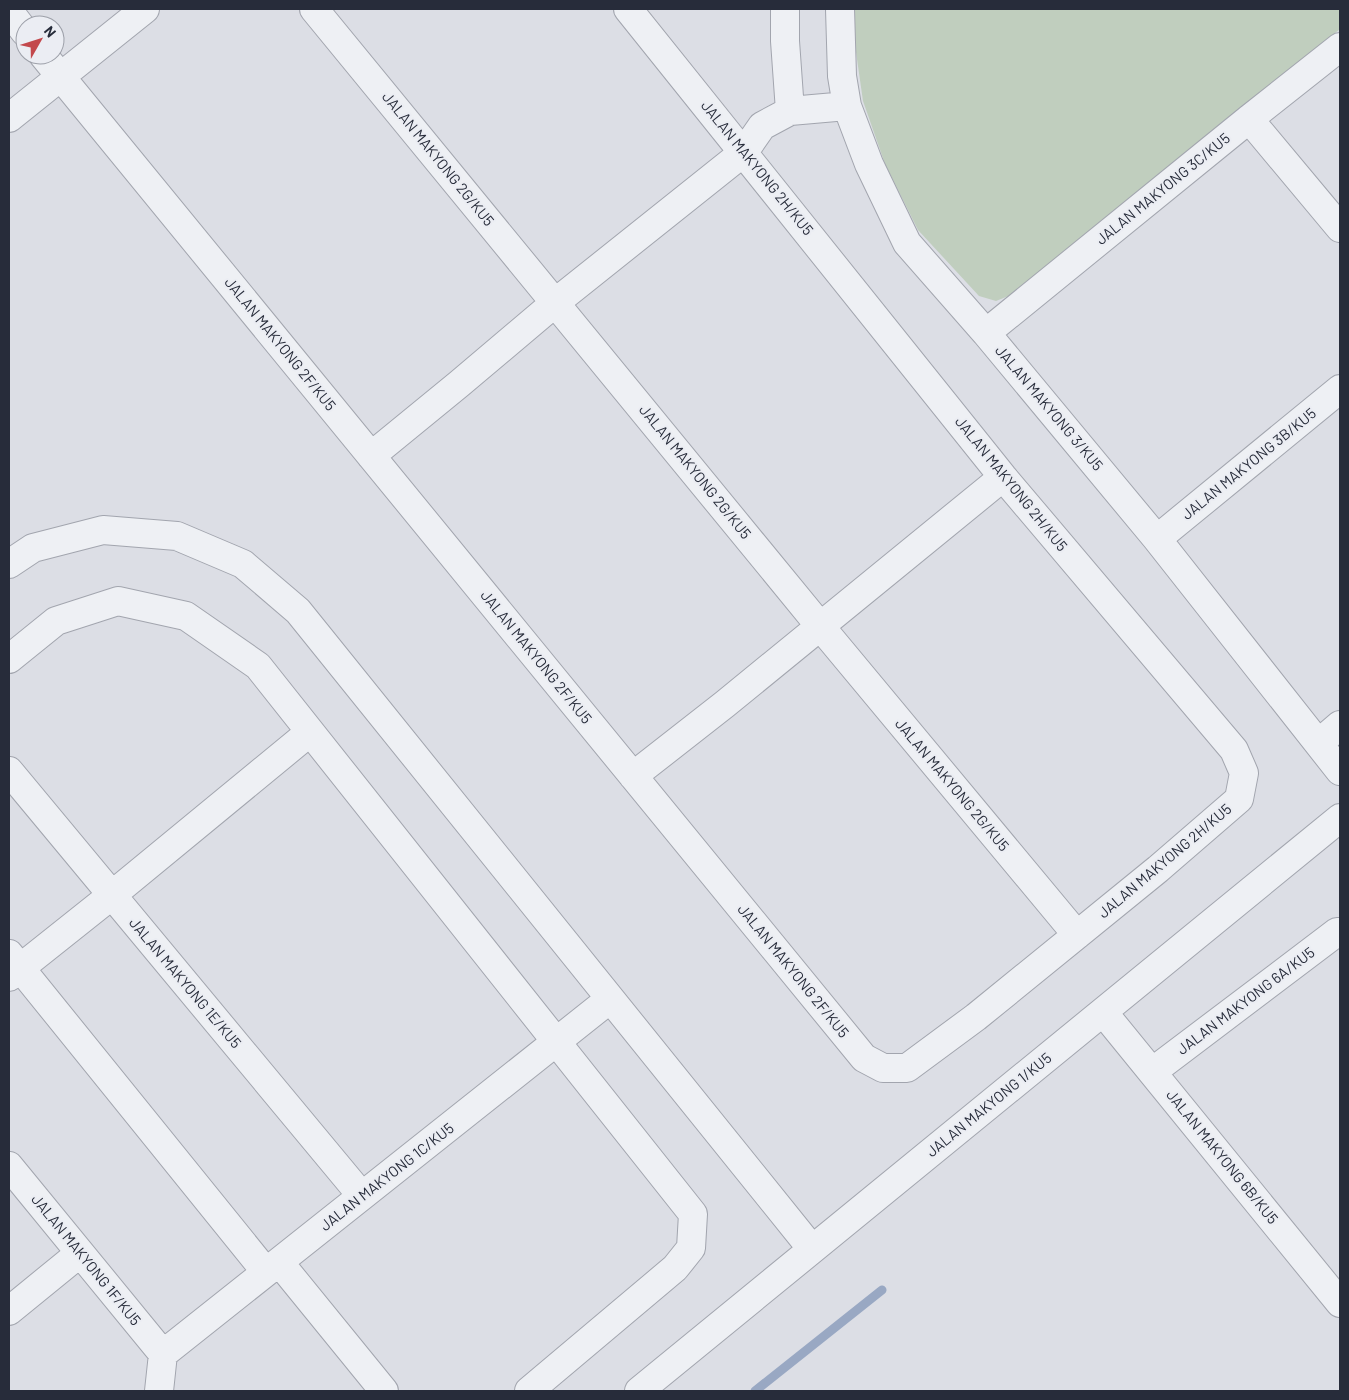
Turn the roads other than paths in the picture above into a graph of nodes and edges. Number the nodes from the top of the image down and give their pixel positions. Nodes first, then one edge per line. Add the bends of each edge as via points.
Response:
1 (145, 9) edge
2 (314, 9) edge
3 (628, 9) edge
4 (785, 9) edge
5 (840, 9) edge
6 (1340, 47) edge
7 (51, 65) edge
8 (60, 77) junction
9 (847, 106) junction
10 (790, 111) junction
11 (9, 118) edge
12 (1249, 119) junction
13 (744, 152) junction
14 (1340, 228) edge
15 (556, 302) junction
16 (986, 333) junction
17 (1340, 389) edge
18 (371, 456) junction
19 (1003, 477) junction
20 (1157, 539) junction
21 (9, 564) edge
22 (820, 626) junction
23 (9, 659) edge
24 (1340, 725) edge
25 (310, 732) junction
26 (1319, 743) junction
27 (1340, 770) edge
28 (9, 771) edge
29 (633, 776) junction
30 (1340, 818) edge
31 (112, 895) junction
32 (1340, 932) edge
33 (1077, 935) junction
34 (12, 966) edge
35 (610, 999) junction
36 (1103, 1012) junction
37 (557, 1042) junction
38 (1152, 1072) junction
39 (9, 1166) edge
40 (362, 1196) junction
41 (812, 1249) junction
42 (80, 1253) junction
43 (273, 1267) junction
44 (1340, 1303) edge
45 (9, 1311) edge
46 (163, 1354) junction
47 (159, 1391) edge
48 (384, 1391) edge
49 (529, 1391) edge
50 (639, 1391) edge

1 - 8 street
2 - 15 street, JALAN MAKYONG 2G/KU5
3 - 13 street, JALAN MAKYONG 2H/KU5
4 - 10 street
5 - 9 street, JALAN MAKYONG 3/KU5 via 842,76
6 - 12 street, JALAN MAKYONG 3C/KU5
7 - 8 street, JALAN MAKYONG 2F/KU5
8 - 11 street
8 - 18 street, JALAN MAKYONG 2F/KU5
9 - 10 street
9 - 16 street, JALAN MAKYONG 3/KU5 via 868,164 907,243
10 - 13 street via 762,126
12 - 14 street
12 - 16 street, JALAN MAKYONG 3C/KU5
13 - 15 street
13 - 19 street, JALAN MAKYONG 2H/KU5
15 - 18 street
15 - 22 street, JALAN MAKYONG 2G/KU5
16 - 20 street, JALAN MAKYONG 3/KU5
17 - 20 street, JALAN MAKYONG 3B/KU5
18 - 29 street, JALAN MAKYONG 2F/KU5
19 - 22 street
19 - 33 street, JALAN MAKYONG 2H/KU5 via 1234,750 1244,773 1239,798
20 - 26 street, JALAN MAKYONG 3/KU5
21 - 35 street via 33,548 103,530 177,536 243,564 298,611
22 - 29 street
22 - 33 street, JALAN MAKYONG 2G/KU5
23 - 25 street via 56,621 118,601 186,616 258,666
24 - 26 street
25 - 31 street
25 - 37 street
26 - 27 street, JALAN MAKYONG 3/KU5
28 - 31 street, JALAN MAKYONG 1E/KU5
29 - 33 street, JALAN MAKYONG 2F/KU5 via 864,1058 883,1068 907,1068
30 - 36 street, JALAN MAKYONG 1/KU5
31 - 34 street
31 - 40 street, JALAN MAKYONG 1E/KU5
32 - 38 street, JALAN MAKYONG 6A/KU5
34 - 43 street
35 - 37 street, JALAN MAKYONG 1C/KU5
35 - 41 street
36 - 38 street, JALAN MAKYONG 6B/KU5
36 - 41 street, JALAN MAKYONG 1/KU5
37 - 40 street, JALAN MAKYONG 1C/KU5
37 - 49 street via 693,1214 692,1248 675,1268
38 - 44 street, JALAN MAKYONG 6B/KU5
39 - 42 street, JALAN MAKYONG 1F/KU5
40 - 43 street, JALAN MAKYONG 1C/KU5
41 - 50 street, JALAN MAKYONG 1/KU5
42 - 45 street
42 - 46 street, JALAN MAKYONG 1F/KU5
43 - 46 street, JALAN MAKYONG 1C/KU5
43 - 48 street
46 - 47 street

